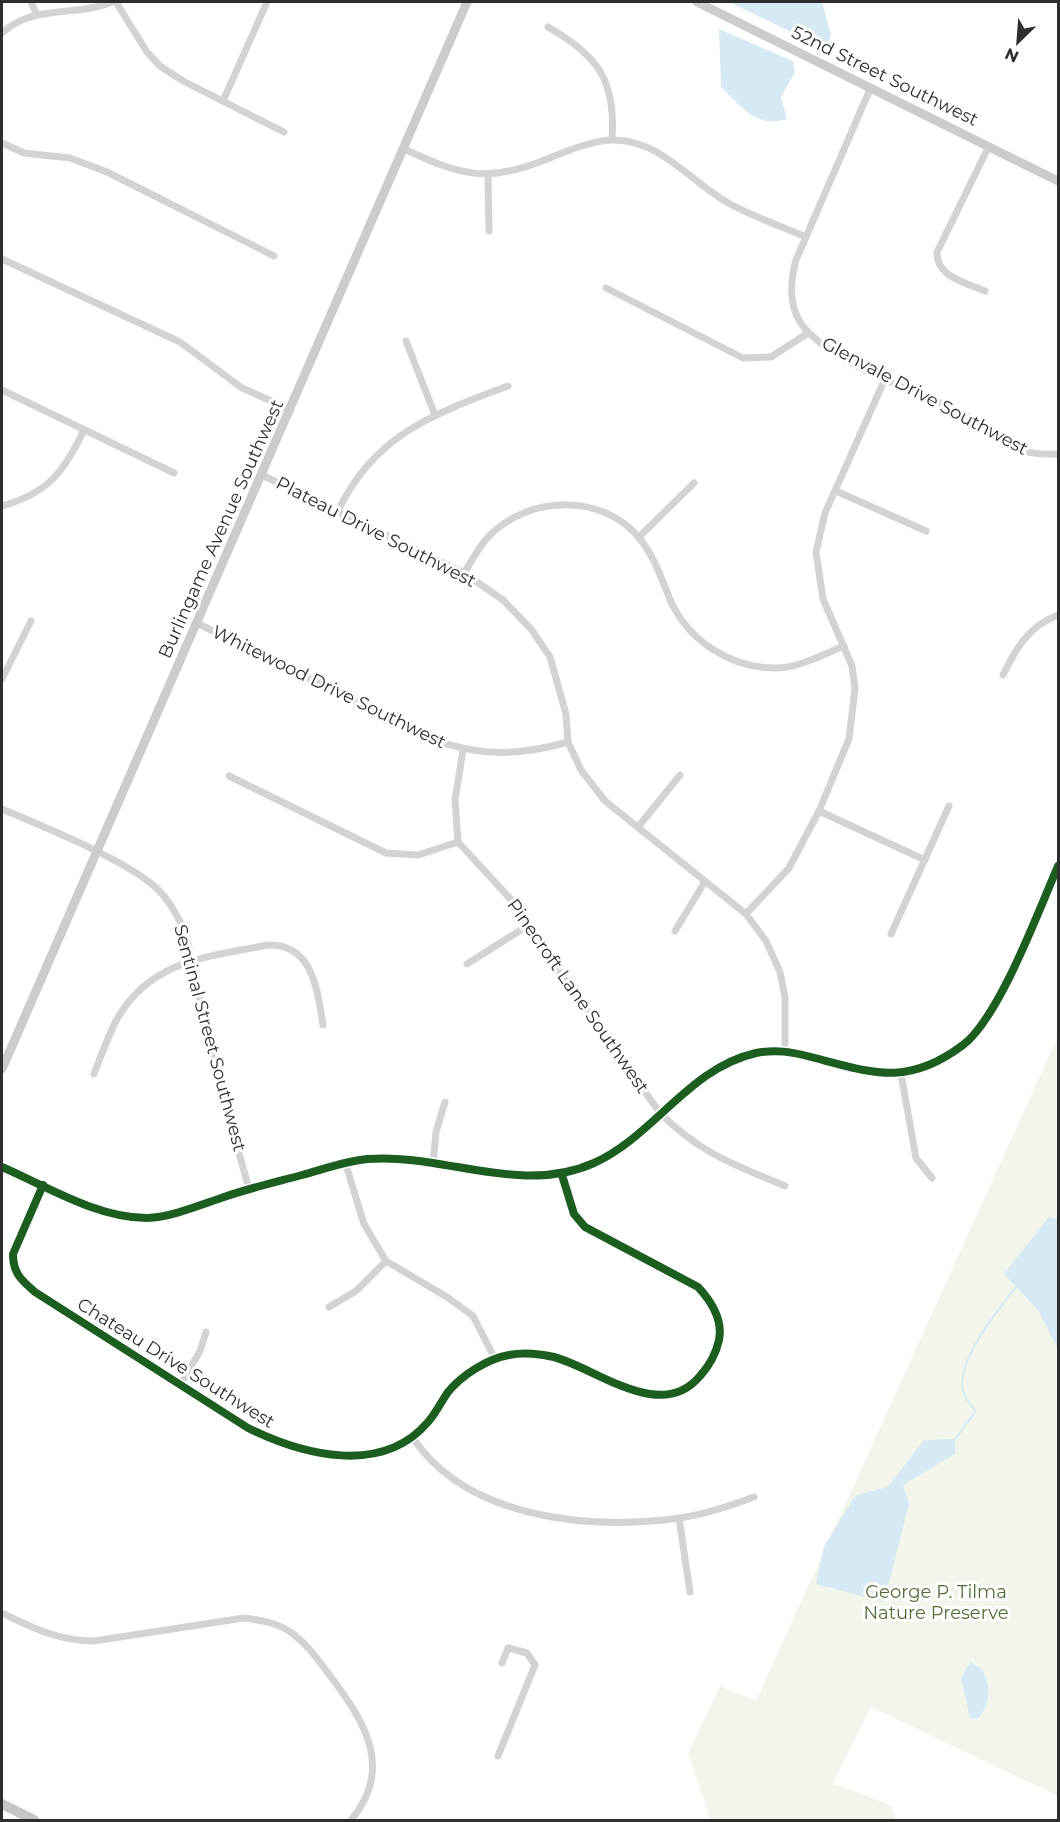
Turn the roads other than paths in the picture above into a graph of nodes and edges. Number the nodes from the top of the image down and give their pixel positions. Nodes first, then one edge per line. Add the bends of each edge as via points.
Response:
1 (31, 2) edge
2 (114, 2) edge
3 (267, 2) edge
4 (467, 2) edge
5 (697, 2) edge
6 (36, 13) junction
7 (548, 27) dead end
8 (2, 33) edge
9 (871, 87) junction
10 (224, 101) junction
11 (284, 132) dead end
12 (612, 140) junction
13 (2, 142) edge
14 (989, 146) junction
15 (404, 149) junction
16 (488, 176) junction
17 (1059, 181) edge
18 (489, 231) dead end
19 (806, 237) junction
20 (274, 255) dead end
21 (2, 260) edge
22 (606, 288) dead end
23 (986, 291) dead end
24 (808, 333) junction
25 (406, 341) dead end
26 (885, 379) junction
27 (508, 386) dead end
28 (2, 390) edge
29 (291, 410) junction
30 (435, 415) junction
31 (84, 430) junction
32 (1059, 454) edge
33 (174, 473) dead end
34 (262, 475) junction
35 (694, 483) dead end
36 (836, 491) junction
37 (2, 506) edge
38 (338, 511) junction
39 (926, 531) dead end
40 (639, 537) junction
41 (464, 573) junction
42 (1059, 615) edge
43 (31, 621) dead end
44 (197, 623) junction
45 (844, 646) junction
46 (1003, 675) dead end
47 (2, 679) edge
48 (568, 742) junction
49 (463, 750) junction
50 (680, 775) dead end
51 (229, 776) dead end
52 (949, 806) dead end
53 (2, 809) edge
54 (819, 811) junction
55 (638, 827) junction
56 (458, 842) junction
57 (98, 854) junction
58 (924, 860) junction
59 (1059, 866) edge
60 (704, 883) junction
61 (746, 914) junction
62 (527, 926) junction
63 (675, 931) dead end
64 (891, 934) dead end
65 (190, 960) junction
66 (467, 964) dead end
67 (323, 1025) dead end
68 (785, 1051) junction
69 (2, 1069) edge
70 (94, 1074) dead end
71 (901, 1074) junction
72 (445, 1102) dead end
73 (660, 1113) junction
74 (345, 1162) junction
75 (433, 1164) junction
76 (2, 1167) edge
77 (562, 1175) junction
78 (932, 1178) dead end
79 (43, 1185) junction
80 (785, 1185) dead end
81 (249, 1189) junction
82 (386, 1261) junction
83 (329, 1307) dead end
84 (206, 1332) dead end
85 (495, 1359) junction
86 (181, 1384) junction
87 (413, 1438) junction
88 (754, 1497) dead end
89 (679, 1518) junction
90 (690, 1592) dead end
91 (2, 1613) edge
92 (502, 1663) dead end
93 (498, 1756) dead end
94 (2, 1804) edge
95 (17, 1817) edge
96 (33, 1820) edge
97 (351, 1821) edge

1 - 6 street
2 - 6 street via 95,9
2 - 10 street via 160,66
3 - 10 street
4 - 15 street, Burlingame Avenue Southwest
5 - 9 street, 52nd Street Southwest
6 - 8 street
7 - 12 street via 580,47 604,76 614,111
9 - 14 street, 52nd Street Southwest
9 - 19 street, Glenvale Drive Southwest
10 - 11 street
12 - 16 street via 576,147 525,168
12 - 19 street via 665,155 711,193
13 - 20 street via 24,153 70,158 107,172
14 - 17 street, 52nd Street Southwest
14 - 23 street via 937,252 937,261 946,274
15 - 16 street via 454,170
15 - 29 street, Burlingame Avenue Southwest
16 - 18 street
19 - 24 street, Glenvale Drive Southwest via 791,281 795,313
21 - 29 street via 180,342 242,388
22 - 24 street via 743,358 771,357
24 - 26 street, Glenvale Drive Southwest
25 - 30 street
26 - 32 street, Glenvale Drive Southwest via 971,418 1018,448 1035,454
26 - 36 street
27 - 30 street
28 - 31 street
29 - 34 street, Burlingame Avenue Southwest
30 - 38 street via 401,433 378,452 360,472
31 - 33 street
31 - 37 street via 71,457 50,482 24,500
34 - 38 street, Plateau Drive Southwest
34 - 44 street, Burlingame Avenue Southwest
35 - 40 street
36 - 39 street
36 - 45 street via 819,532 816,552 823,599
38 - 41 street, Plateau Drive Southwest
40 - 41 street via 598,510 568,504 543,506 513,518 489,536
40 - 45 street via 687,629 718,654 774,668 807,661
41 - 48 street, Plateau Drive Southwest via 503,600 550,657 561,693
42 - 46 street via 1036,626 1021,641
43 - 47 street
44 - 49 street, Whitewood Drive Southwest via 429,738
44 - 57 street, Burlingame Avenue Southwest
45 - 54 street via 855,689 849,739
48 - 49 street, Whitewood Drive Southwest via 527,753
48 - 55 street, Plateau Drive Southwest via 589,783
49 - 56 street via 455,800
50 - 55 street
51 - 56 street via 386,853 418,855
52 - 58 street
53 - 57 street, Sentinal Street Southwest
54 - 58 street
54 - 61 street via 789,868
55 - 60 street, Plateau Drive Southwest
56 - 62 street, Pinecroft Lane Southwest via 516,905
57 - 65 street, Sentinal Street Southwest via 154,886 178,917 186,934
57 - 69 street, Burlingame Avenue Southwest
58 - 64 street
59 - 71 street via 986,1022 966,1044 943,1058
60 - 61 street, Plateau Drive Southwest
60 - 63 street
61 - 68 street, Plateau Drive Southwest via 766,941 780,972 786,1017
62 - 66 street
62 - 73 street, Pinecroft Lane Southwest
65 - 67 street via 278,944 297,951 312,973
65 - 70 street via 162,972 135,994 117,1020
65 - 81 street, Sentinal Street Southwest
68 - 71 street via 865,1072
68 - 73 street via 758,1053 723,1064
71 - 78 street via 916,1158
72 - 75 street via 436,1132
73 - 77 street via 612,1153
73 - 80 street, Pinecroft Lane Southwest via 706,1152
74 - 75 street via 370,1159
74 - 81 street
74 - 82 street via 364,1224
75 - 77 street via 513,1176
76 - 79 street
77 - 85 street, Chateau Drive Southwest via 574,1214 585,1227 699,1287 719,1322 716,1350 693,1385 658,1395 627,1389 553,1357 518,1354
79 - 81 street via 100,1210 149,1218
79 - 86 street, Chateau Drive Southwest via 13,1254 19,1279
82 - 83 street via 356,1291
82 - 85 street via 473,1316
84 - 86 street
85 - 87 street, Chateau Drive Southwest via 455,1384
86 - 87 street, Chateau Drive Southwest via 281,1445 354,1457 394,1448
87 - 89 street via 456,1482 513,1507 576,1520 616,1523
88 - 89 street
89 - 90 street
91 - 97 street via 44,1633 76,1641 244,1618 267,1621 291,1632 311,1650 350,1702 370,1743 369,1789
92 - 93 street via 508,1648 528,1653 534,1665
94 - 95 main road
95 - 96 main road

